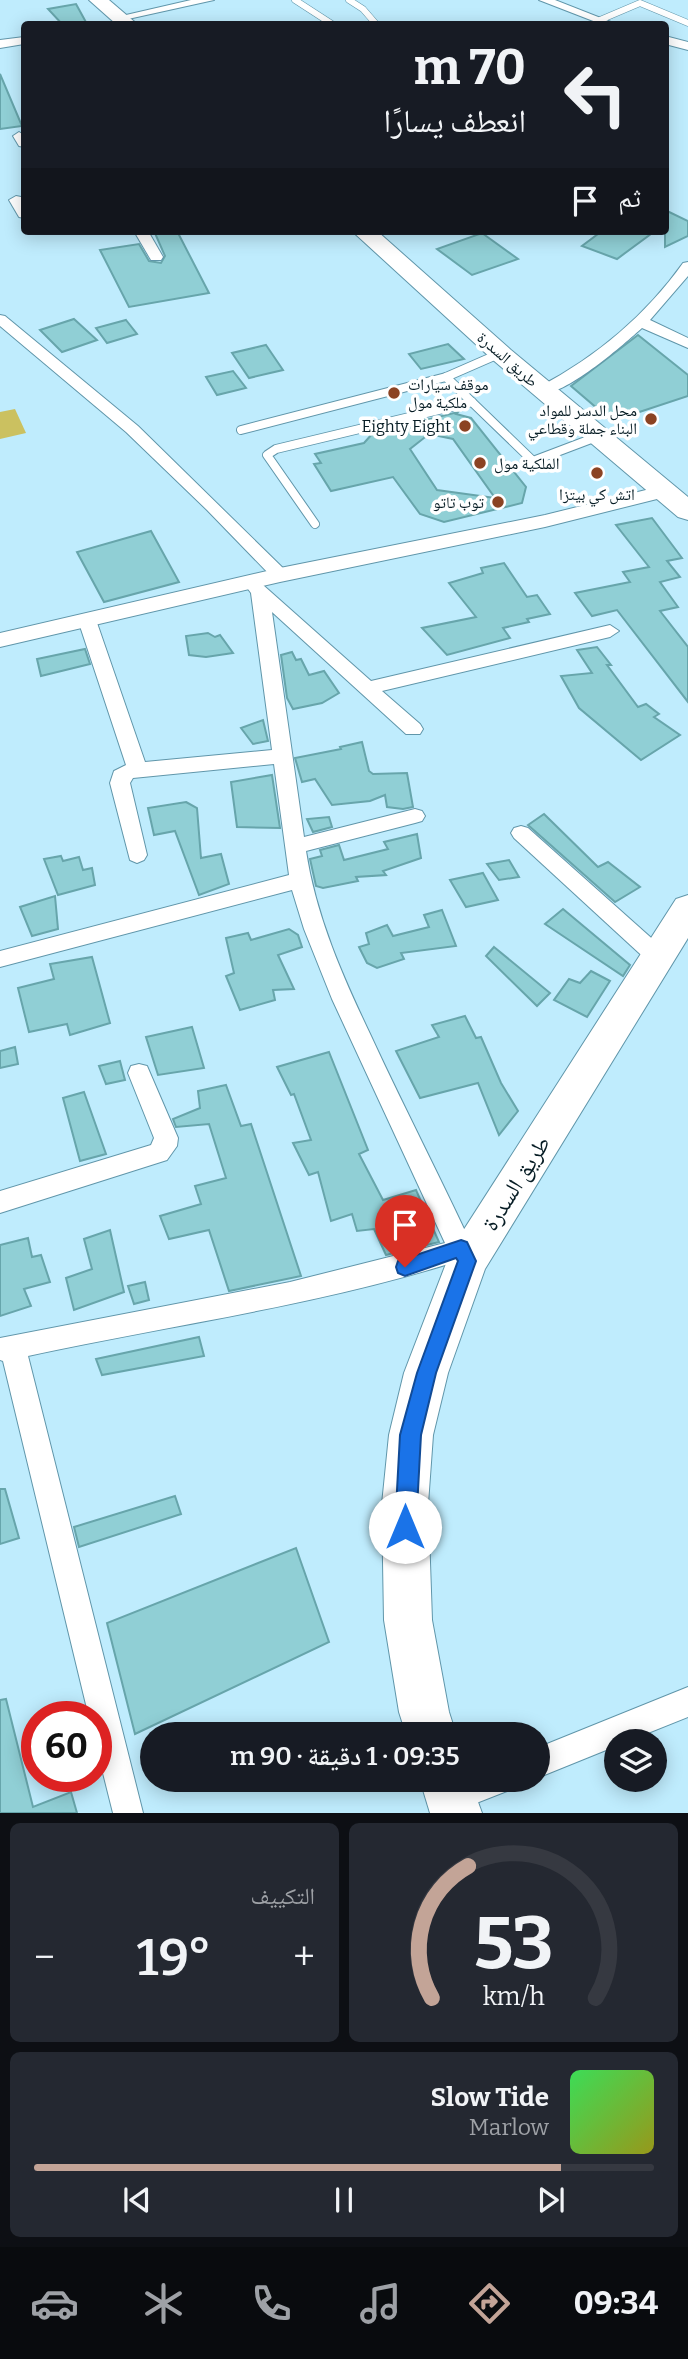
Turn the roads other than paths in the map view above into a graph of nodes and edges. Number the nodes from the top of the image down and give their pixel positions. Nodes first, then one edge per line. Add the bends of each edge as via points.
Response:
1 (98, 0) edge
2 (208, 0) edge
3 (295, 0) edge
4 (349, 0) edge
5 (367, 0) edge
6 (545, 0) edge
7 (357, 4) junction
8 (122, 21) edge
9 (131, 21) edge
10 (327, 21) edge
11 (373, 21) edge
12 (602, 21) edge
13 (607, 21) edge
14 (688, 23) edge
15 (21, 41) edge
16 (669, 41) edge
17 (0, 44) edge
18 (688, 46) edge
19 (16, 200) dead end
20 (21, 209) edge
21 (143, 235) edge
22 (367, 235) edge
23 (156, 257) dead end
24 (688, 266) edge
25 (0, 319) edge
26 (639, 321) junction
27 (688, 344) edge
28 (501, 354) junction
29 (446, 377) junction
30 (544, 390) junction
31 (472, 402) junction
32 (241, 430) dead end
33 (599, 436) junction
34 (666, 491) junction
35 (688, 511) edge
36 (315, 524) dead end
37 (280, 575) junction
38 (256, 588) junction
39 (87, 620) junction
40 (610, 631) dead end
41 (0, 639) edge
42 (368, 688) junction
43 (413, 729) dead end
44 (284, 756) junction
45 (137, 769) junction
46 (415, 816) dead end
47 (521, 833) dead end
48 (298, 846) junction
49 (137, 855) dead end
50 (300, 880) junction
51 (688, 908) edge
52 (659, 958) junction
53 (0, 960) edge
54 (139, 1073) dead end
55 (0, 1202) edge
56 (464, 1255) junction
57 (6, 1348) edge
58 (688, 1702) edge
59 (428, 1722) edge
60 (550, 1758) edge
61 (128, 1813) edge

1 - 8 main road
2 - 9 street
3 - 10 lane
4 - 7 lane
5 - 7 lane
6 - 12 street
7 - 11 lane
13 - 14 lane via 640,3
15 - 17 street
16 - 18 street
19 - 20 street
21 - 23 street
22 - 28 main road, طريق السدرة
24 - 26 street
25 - 37 street via 132,429
26 - 27 street
26 - 30 street via 577,372
28 - 29 lane
28 - 30 main road, طريق السدرة
29 - 31 lane
29 - 32 lane
30 - 33 main road, طريق السدرة
31 - 33 lane via 533,461
31 - 36 lane via 276,449 267,455
33 - 34 main road, طريق السدرة
34 - 35 main road, طريق السدرة
34 - 37 street via 545,521
37 - 38 street
38 - 39 street
38 - 42 street
38 - 44 street
39 - 41 street
39 - 45 street
40 - 42 street
42 - 43 street
44 - 45 street
44 - 48 street
45 - 49 street via 121,776 120,783
46 - 48 street
47 - 52 street
48 - 50 street
50 - 53 street
50 - 56 street via 310,921 340,995
51 - 52 main road, طريق السدرة
52 - 56 main road, طريق السدرة
54 - 55 street via 166,1138 159,1153
56 - 57 street via 330,1287
56 - 59 main road, طريق السدرة via 411,1435 405,1504 408,1620
57 - 61 street
58 - 60 street

